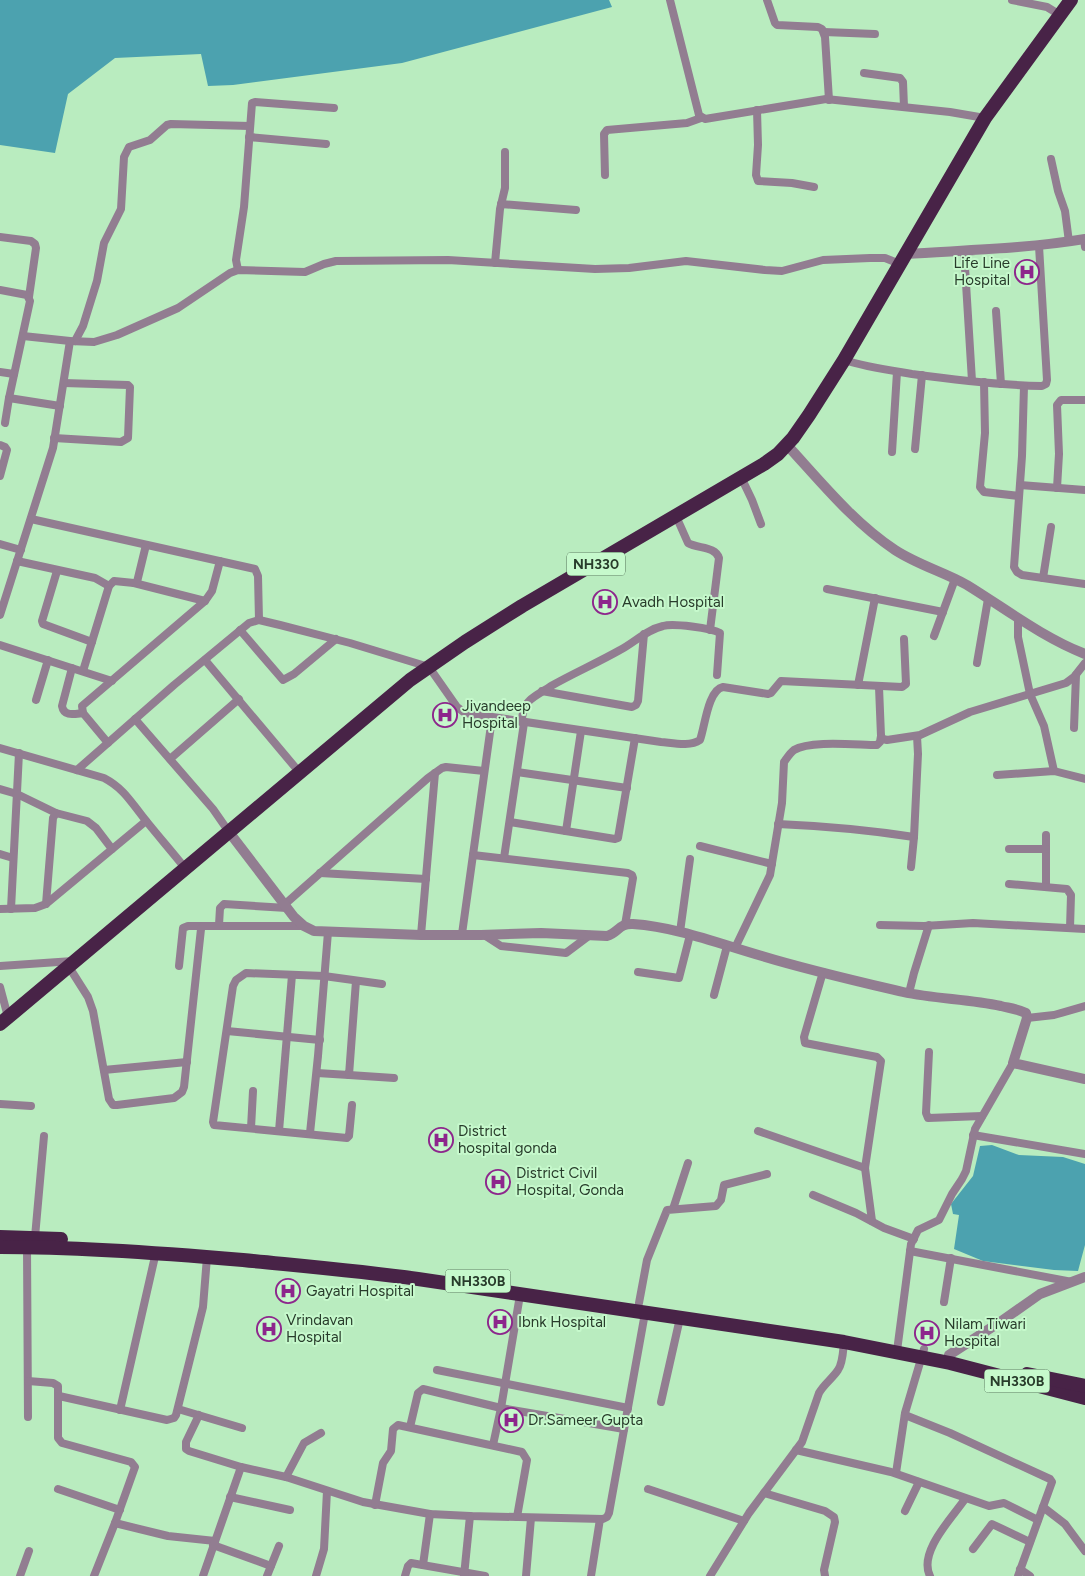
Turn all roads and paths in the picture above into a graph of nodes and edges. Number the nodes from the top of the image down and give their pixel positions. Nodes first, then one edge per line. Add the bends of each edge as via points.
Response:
1 (670, 0) edge
2 (767, 0) edge
3 (1012, 0) edge
4 (1071, 0) edge
5 (1060, 15) junction
6 (824, 32) junction
7 (876, 34) dead end
8 (864, 73) dead end
9 (829, 100) junction
10 (904, 107) junction
11 (334, 108) dead end
12 (757, 110) junction
13 (701, 118) junction
14 (985, 118) junction
15 (250, 126) junction
16 (249, 137) junction
17 (326, 144) dead end
18 (505, 152) dead end
19 (1051, 159) dead end
20 (605, 175) dead end
21 (814, 187) dead end
22 (501, 204) junction
23 (576, 210) dead end
24 (0, 238) edge
25 (1085, 239) edge
26 (1069, 242) junction
27 (1039, 246) junction
28 (1085, 247) edge
29 (964, 251) junction
30 (903, 259) junction
31 (495, 263) junction
32 (238, 270) junction
33 (0, 290) edge
34 (29, 297) junction
35 (996, 311) dead end
36 (23, 336) junction
37 (72, 341) junction
38 (844, 360) junction
39 (0, 372) edge
40 (897, 372) junction
41 (14, 374) junction
42 (922, 375) junction
43 (972, 381) junction
44 (984, 382) junction
45 (64, 383) junction
46 (1001, 384) junction
47 (1024, 386) junction
48 (10, 398) junction
49 (1085, 400) edge
50 (60, 406) junction
51 (5, 423) dead end
52 (54, 438) junction
53 (0, 445) edge
54 (787, 445) junction
55 (915, 449) dead end
56 (892, 452) dead end
57 (0, 476) edge
58 (741, 477) junction
59 (1020, 485) junction
60 (1058, 488) junction
61 (1085, 490) edge
62 (1019, 496) junction
63 (676, 516) junction
64 (30, 519) junction
65 (761, 524) dead end
66 (1051, 527) dead end
67 (0, 544) edge
68 (146, 545) junction
69 (21, 550) junction
70 (220, 561) junction
71 (17, 562) junction
72 (57, 571) junction
73 (1043, 578) junction
74 (955, 579) junction
75 (134, 583) junction
76 (1085, 584) edge
77 (0, 586) edge
78 (109, 586) junction
79 (9, 588) junction
80 (827, 589) dead end
81 (875, 598) junction
82 (988, 599) junction
83 (205, 601) junction
84 (943, 612) junction
85 (0, 615) edge
86 (1018, 618) junction
87 (259, 620) junction
88 (240, 630) junction
89 (710, 630) junction
90 (644, 634) junction
91 (934, 636) dead end
92 (336, 639) junction
93 (904, 639) dead end
94 (92, 642) junction
95 (0, 645) edge
96 (1085, 654) edge
97 (48, 660) junction
98 (205, 660) junction
99 (977, 663) dead end
100 (1085, 663) edge
101 (429, 667) junction
102 (72, 668) junction
103 (83, 671) junction
104 (717, 675) dead end
105 (1076, 675) junction
106 (112, 680) junction
107 (858, 685) junction
108 (879, 687) junction
109 (542, 691) junction
110 (1030, 694) junction
111 (239, 699) junction
112 (36, 700) dead end
113 (83, 713) junction
114 (492, 718) junction
115 (135, 719) junction
116 (522, 722) junction
117 (1074, 728) dead end
118 (581, 731) junction
119 (881, 736) junction
120 (917, 736) junction
121 (635, 738) junction
122 (108, 743) junction
123 (0, 748) edge
124 (19, 753) junction
125 (170, 759) junction
126 (76, 770) junction
127 (484, 771) junction
128 (1054, 771) junction
129 (517, 772) junction
130 (300, 773) junction
131 (435, 773) junction
132 (997, 775) dead end
133 (1085, 779) edge
134 (574, 780) junction
135 (627, 788) junction
136 (0, 789) edge
137 (17, 794) junction
138 (56, 813) junction
139 (146, 821) junction
140 (510, 822) junction
141 (778, 824) junction
142 (566, 831) junction
143 (229, 832) junction
144 (1046, 834) dead end
145 (914, 837) junction
146 (700, 846) dead end
147 (1009, 848) dead end
148 (112, 849) junction
149 (1046, 849) junction
150 (0, 854) edge
151 (473, 855) junction
152 (13, 858) junction
153 (504, 858) junction
154 (690, 859) dead end
155 (772, 864) junction
156 (911, 867) dead end
157 (185, 868) junction
158 (320, 873) junction
159 (426, 879) junction
160 (1009, 884) dead end
161 (1046, 886) junction
162 (46, 904) junction
163 (286, 906) junction
164 (0, 909) edge
165 (10, 909) junction
166 (219, 925) junction
167 (625, 925) junction
168 (880, 925) dead end
169 (929, 925) junction
170 (203, 926) junction
171 (304, 926) junction
172 (1070, 928) junction
173 (1085, 929) edge
174 (328, 932) junction
175 (462, 934) junction
176 (685, 934) junction
177 (421, 935) junction
178 (484, 935) junction
179 (590, 935) junction
180 (731, 947) junction
181 (73, 964) junction
182 (0, 966) edge
183 (179, 966) dead end
184 (638, 972) dead end
185 (822, 972) junction
186 (292, 974) junction
187 (324, 976) junction
188 (356, 981) junction
189 (382, 984) dead end
190 (0, 987) edge
191 (909, 993) junction
192 (714, 995) dead end
193 (1085, 1006) edge
194 (1028, 1018) junction
195 (4, 1021) edge
196 (227, 1031) junction
197 (287, 1037) junction
198 (320, 1040) junction
199 (929, 1052) dead end
200 (187, 1062) junction
201 (1013, 1063) junction
202 (104, 1070) junction
203 (317, 1073) junction
204 (349, 1075) junction
205 (394, 1078) dead end
206 (1085, 1079) edge
207 (253, 1091) dead end
208 (0, 1104) edge
209 (352, 1105) dead end
210 (31, 1106) dead end
211 (982, 1116) junction
212 (251, 1128) junction
213 (279, 1131) junction
214 (758, 1131) dead end
215 (310, 1133) junction
216 (973, 1135) junction
217 (44, 1136) dead end
218 (1085, 1154) edge
219 (688, 1163) dead end
220 (865, 1168) junction
221 (767, 1174) dead end
222 (813, 1195) dead end
223 (673, 1209) junction
224 (872, 1221) junction
225 (0, 1237) edge
226 (914, 1239) junction
227 (31, 1242) junction
228 (0, 1247) edge
229 (910, 1251) junction
230 (156, 1252) junction
231 (207, 1257) junction
232 (951, 1258) junction
233 (1085, 1277) edge
234 (1072, 1282) junction
235 (520, 1295) junction
236 (944, 1302) dead end
237 (642, 1308) junction
238 (680, 1318) junction
239 (844, 1342) junction
240 (897, 1347) junction
241 (923, 1353) junction
242 (948, 1355) junction
243 (437, 1370) dead end
244 (28, 1381) junction
245 (506, 1384) junction
246 (1085, 1386) edge
247 (59, 1396) junction
248 (1085, 1398) edge
249 (661, 1402) dead end
250 (501, 1408) junction
251 (628, 1408) junction
252 (178, 1409) junction
253 (120, 1410) junction
254 (199, 1415) junction
255 (905, 1416) junction
256 (28, 1417) dead end
257 (410, 1427) junction
258 (242, 1428) dead end
259 (624, 1429) junction
260 (321, 1433) dead end
261 (493, 1445) junction
262 (796, 1450) junction
263 (241, 1467) junction
264 (896, 1473) junction
265 (286, 1477) junction
266 (919, 1482) junction
267 (58, 1489) dead end
268 (648, 1489) dead end
269 (327, 1491) junction
270 (764, 1494) junction
271 (230, 1497) junction
272 (966, 1499) junction
273 (374, 1504) junction
274 (1043, 1507) junction
275 (120, 1510) junction
276 (290, 1510) dead end
277 (905, 1511) dead end
278 (430, 1514) junction
279 (470, 1516) junction
280 (517, 1517) junction
281 (531, 1518) junction
282 (600, 1519) junction
283 (1038, 1520) junction
284 (744, 1521) junction
285 (115, 1523) junction
286 (1030, 1542) junction
287 (214, 1543) junction
288 (279, 1546) dead end
289 (973, 1549) dead end
290 (28, 1551) dead end
291 (1085, 1551) edge
292 (423, 1565) junction
293 (271, 1566) junction
294 (1019, 1572) edge
295 (464, 1574) edge
296 (20, 1576) edge
297 (94, 1576) edge
298 (203, 1576) edge
299 (267, 1576) edge
300 (316, 1576) edge
301 (405, 1576) edge
302 (485, 1576) edge
303 (526, 1576) edge
304 (591, 1576) edge
305 (710, 1576) edge
306 (825, 1576) edge
307 (930, 1576) edge
308 (1030, 1576) edge

1 - 13 street
2 - 6 street via 777,25 818,26
3 - 5 street via 1047,6
4 - 5 highway, NH330
5 - 14 highway, NH330
6 - 7 street
6 - 9 street
8 - 10 street via 902,79
9 - 10 street
9 - 12 street
10 - 14 street
11 - 15 street via 255,102 251,106
12 - 13 street
12 - 21 street via 758,181
13 - 20 street via 687,124 607,130 604,134
14 - 30 highway, NH330
15 - 16 street
15 - 37 street via 171,124 154,138 129,147 124,157 121,209 104,243 97,281 83,326
16 - 17 street
16 - 32 street via 236,260
18 - 22 street via 505,188
19 - 26 street via 1065,211
22 - 23 street
22 - 31 street
24 - 34 street via 35,244
25 - 26 street
25 - 28 street
26 - 27 street
27 - 29 street
27 - 47 street via 1047,380 1042,386
29 - 30 street
29 - 43 street
30 - 31 street via 822,260 782,270 686,261 595,270
30 - 38 highway, NH330
31 - 32 street via 336,261 305,272
32 - 37 street via 178,308 117,335 94,342
33 - 34 street
34 - 36 street
35 - 46 street
36 - 37 street
36 - 41 street
37 - 45 street
38 - 40 street
38 - 54 highway, NH330
39 - 41 street
40 - 42 street
40 - 56 street
41 - 48 street
42 - 43 street
42 - 55 street
43 - 44 street
44 - 46 street
44 - 62 street via 985,434 980,487 984,492
45 - 50 street
45 - 52 street via 130,387 128,438 121,442
46 - 47 street
47 - 59 street
48 - 50 street
48 - 51 street
49 - 60 street via 1061,400 1057,404
50 - 52 street
52 - 64 street
53 - 57 street via 7,450
54 - 58 highway, NH330
54 - 74 street via 842,507 866,528 912,560
58 - 63 highway, NH330
58 - 65 street
59 - 60 street
59 - 62 street
60 - 61 street
62 - 73 street via 1014,567 1022,575
63 - 89 street via 688,543 714,550 719,558
63 - 101 highway, NH330 via 514,611
64 - 68 street
64 - 69 street
66 - 73 street
67 - 69 street
68 - 70 street
68 - 75 street via 138,579
69 - 71 street
70 - 83 street via 212,591
70 - 87 street via 257,572
71 - 72 street
71 - 79 street
72 - 78 street via 94,578
72 - 94 street via 43,624
73 - 76 street
74 - 82 street
74 - 84 street
75 - 78 street via 114,581
75 - 83 street
77 - 79 street
78 - 94 street
79 - 85 street
80 - 81 street
81 - 84 street
81 - 107 street
82 - 86 street
82 - 99 street
83 - 106 street
84 - 91 street
86 - 96 street
86 - 110 street via 1018,637
87 - 88 street
87 - 92 street
88 - 92 street via 283,680
88 - 98 street
89 - 90 street via 670,624
89 - 104 street via 721,634
90 - 109 street via 621,650
90 - 109 street via 636,705
92 - 101 street
93 - 108 street via 906,684 902,687
94 - 103 street
95 - 97 street
97 - 102 street
97 - 112 street
98 - 111 street
98 - 115 street
100 - 105 street
101 - 114 street via 465,713
101 - 130 highway, NH330
102 - 103 street
102 - 113 street via 62,710 72,714
103 - 106 street
105 - 110 street via 1066,683
105 - 117 street
106 - 113 street via 82,706
107 - 108 street
107 - 121 street via 781,681 768,694 719,688 712,695 698,742
108 - 119 street
109 - 116 street via 527,702
110 - 120 street via 970,712
110 - 128 street via 1044,726
111 - 125 street
111 - 130 street
113 - 122 street
114 - 116 street
114 - 127 street
115 - 122 street
115 - 125 street
116 - 118 street
116 - 129 street
118 - 121 street
118 - 134 street
119 - 120 street via 887,740
119 - 141 street via 877,745 812,744 793,751 784,762
120 - 145 street
121 - 135 street
122 - 126 street
123 - 124 street
124 - 126 street
124 - 137 street
125 - 143 street
126 - 139 street via 116,785
127 - 131 street via 446,767
127 - 151 street
128 - 132 street
128 - 133 street
129 - 134 street
129 - 140 street
130 - 143 highway, NH330
131 - 158 street
131 - 159 street
134 - 135 street
134 - 142 street
135 - 142 street via 618,838
136 - 137 street
137 - 138 street
137 - 152 street
138 - 148 street via 87,821
138 - 162 street
139 - 148 street
139 - 157 street
140 - 142 street
140 - 153 street
141 - 145 street
141 - 155 street
143 - 157 highway, NH330
143 - 163 street
144 - 149 street
145 - 156 street
146 - 155 street
147 - 149 street
148 - 162 street
149 - 161 street
150 - 152 street
151 - 153 street
151 - 175 street
152 - 165 street
153 - 167 street via 632,875
154 - 176 street
155 - 180 street via 766,885
157 - 181 highway, NH330
158 - 159 street
158 - 163 street
159 - 177 street
160 - 161 street
161 - 172 street via 1063,887 1069,891
162 - 165 street
163 - 166 street via 224,904 220,908
163 - 171 street
164 - 165 street
166 - 170 street
166 - 171 street
167 - 176 street via 657,927
167 - 179 street via 613,935
168 - 169 street
169 - 172 street via 973,923
169 - 191 street
170 - 183 street via 184,928
170 - 200 street
171 - 174 street
172 - 173 street
174 - 177 street
174 - 187 street
175 - 177 street
175 - 178 street
176 - 180 street
176 - 184 street via 679,978
178 - 179 street
178 - 179 street via 501,946 566,953
180 - 185 street
180 - 192 street
181 - 182 street
181 - 195 highway, NH330
181 - 202 street via 94,1010
185 - 191 street
185 - 220 street via 804,1041 808,1045 877,1057 881,1061
186 - 187 street
186 - 196 street via 246,973 240,976 233,986
186 - 197 street
187 - 188 street
187 - 198 street
188 - 189 street
188 - 204 street
190 - 195 street
191 - 194 street via 1001,1006 1020,1010
193 - 194 street
194 - 201 street
196 - 197 street
196 - 212 street via 213,1122 217,1127
197 - 198 street
197 - 213 street
198 - 203 street
199 - 211 street via 928,1118
200 - 202 street
200 - 202 street via 184,1087 178,1096 117,1105 109,1100
201 - 206 street
201 - 211 street
203 - 204 street
203 - 215 street
204 - 205 street
207 - 212 street
208 - 210 street
209 - 215 street via 347,1138
211 - 216 street
212 - 213 street
213 - 215 street
214 - 220 street
216 - 218 street
216 - 226 street via 966,1170 942,1215 935,1223 918,1230
217 - 227 street
219 - 223 street
220 - 224 street
221 - 223 street via 724,1184 721,1200 716,1206
222 - 224 street
223 - 237 street via 665,1213 648,1260
224 - 226 street
225 - 227 highway, NH330B
226 - 229 street
227 - 228 highway, NH330B
227 - 230 highway, NH330B
227 - 237 highway, NH330B via 147,1244 351,1264
227 - 244 street
229 - 232 street
229 - 240 street
230 - 231 highway, NH330B
230 - 253 street
231 - 235 highway, NH330B via 361,1271
231 - 252 street via 203,1307
232 - 234 street
232 - 236 street
233 - 234 street
234 - 242 street via 1040,1294
235 - 237 highway, NH330B
235 - 245 street
237 - 238 highway, NH330B
237 - 240 highway, NH330B
237 - 251 street
238 - 239 highway, NH330B
238 - 249 street
239 - 240 highway, NH330B
239 - 262 street via 838,1371 822,1387
240 - 241 highway, NH330B
241 - 242 highway, NH330B
241 - 248 highway, NH330B
241 - 255 street
242 - 246 highway, NH330B
243 - 245 street
244 - 247 street via 55,1384
244 - 256 street
245 - 250 street
245 - 251 street
247 - 253 street
247 - 275 street via 59,1441 134,1464
250 - 257 street via 422,1389 418,1392
250 - 259 street
250 - 261 street
251 - 259 street
252 - 253 street via 174,1418 167,1420
252 - 254 street
254 - 258 street
254 - 263 street via 186,1449
255 - 264 street
255 - 274 street via 1050,1479 1052,1485
257 - 261 street
257 - 273 street via 398,1425 393,1429 391,1451 383,1463
259 - 282 street via 610,1513
260 - 265 street via 304,1443
261 - 280 street via 522,1452 526,1457
262 - 264 street
262 - 270 street
263 - 265 street
263 - 271 street
264 - 266 street
265 - 269 street
266 - 272 street
266 - 277 street
267 - 275 street
268 - 284 street
269 - 273 street
269 - 300 street via 324,1549
270 - 284 street
270 - 306 street via 825,1511 834,1517
271 - 276 street
271 - 287 street
272 - 283 street via 989,1506 1004,1503
272 - 307 street via 930,1551 927,1562
273 - 278 street
274 - 283 street
274 - 291 street via 1065,1524
275 - 285 street
278 - 279 street
278 - 292 street
279 - 280 street
279 - 295 street
280 - 281 street
281 - 282 street
281 - 303 street
282 - 304 street
283 - 286 street
284 - 305 street
285 - 287 street
285 - 297 street
286 - 289 street via 992,1524
286 - 294 street
287 - 293 street
287 - 298 street
288 - 293 street
290 - 296 street
292 - 295 street
292 - 301 street via 409,1564
293 - 299 street
294 - 308 street
295 - 302 street

